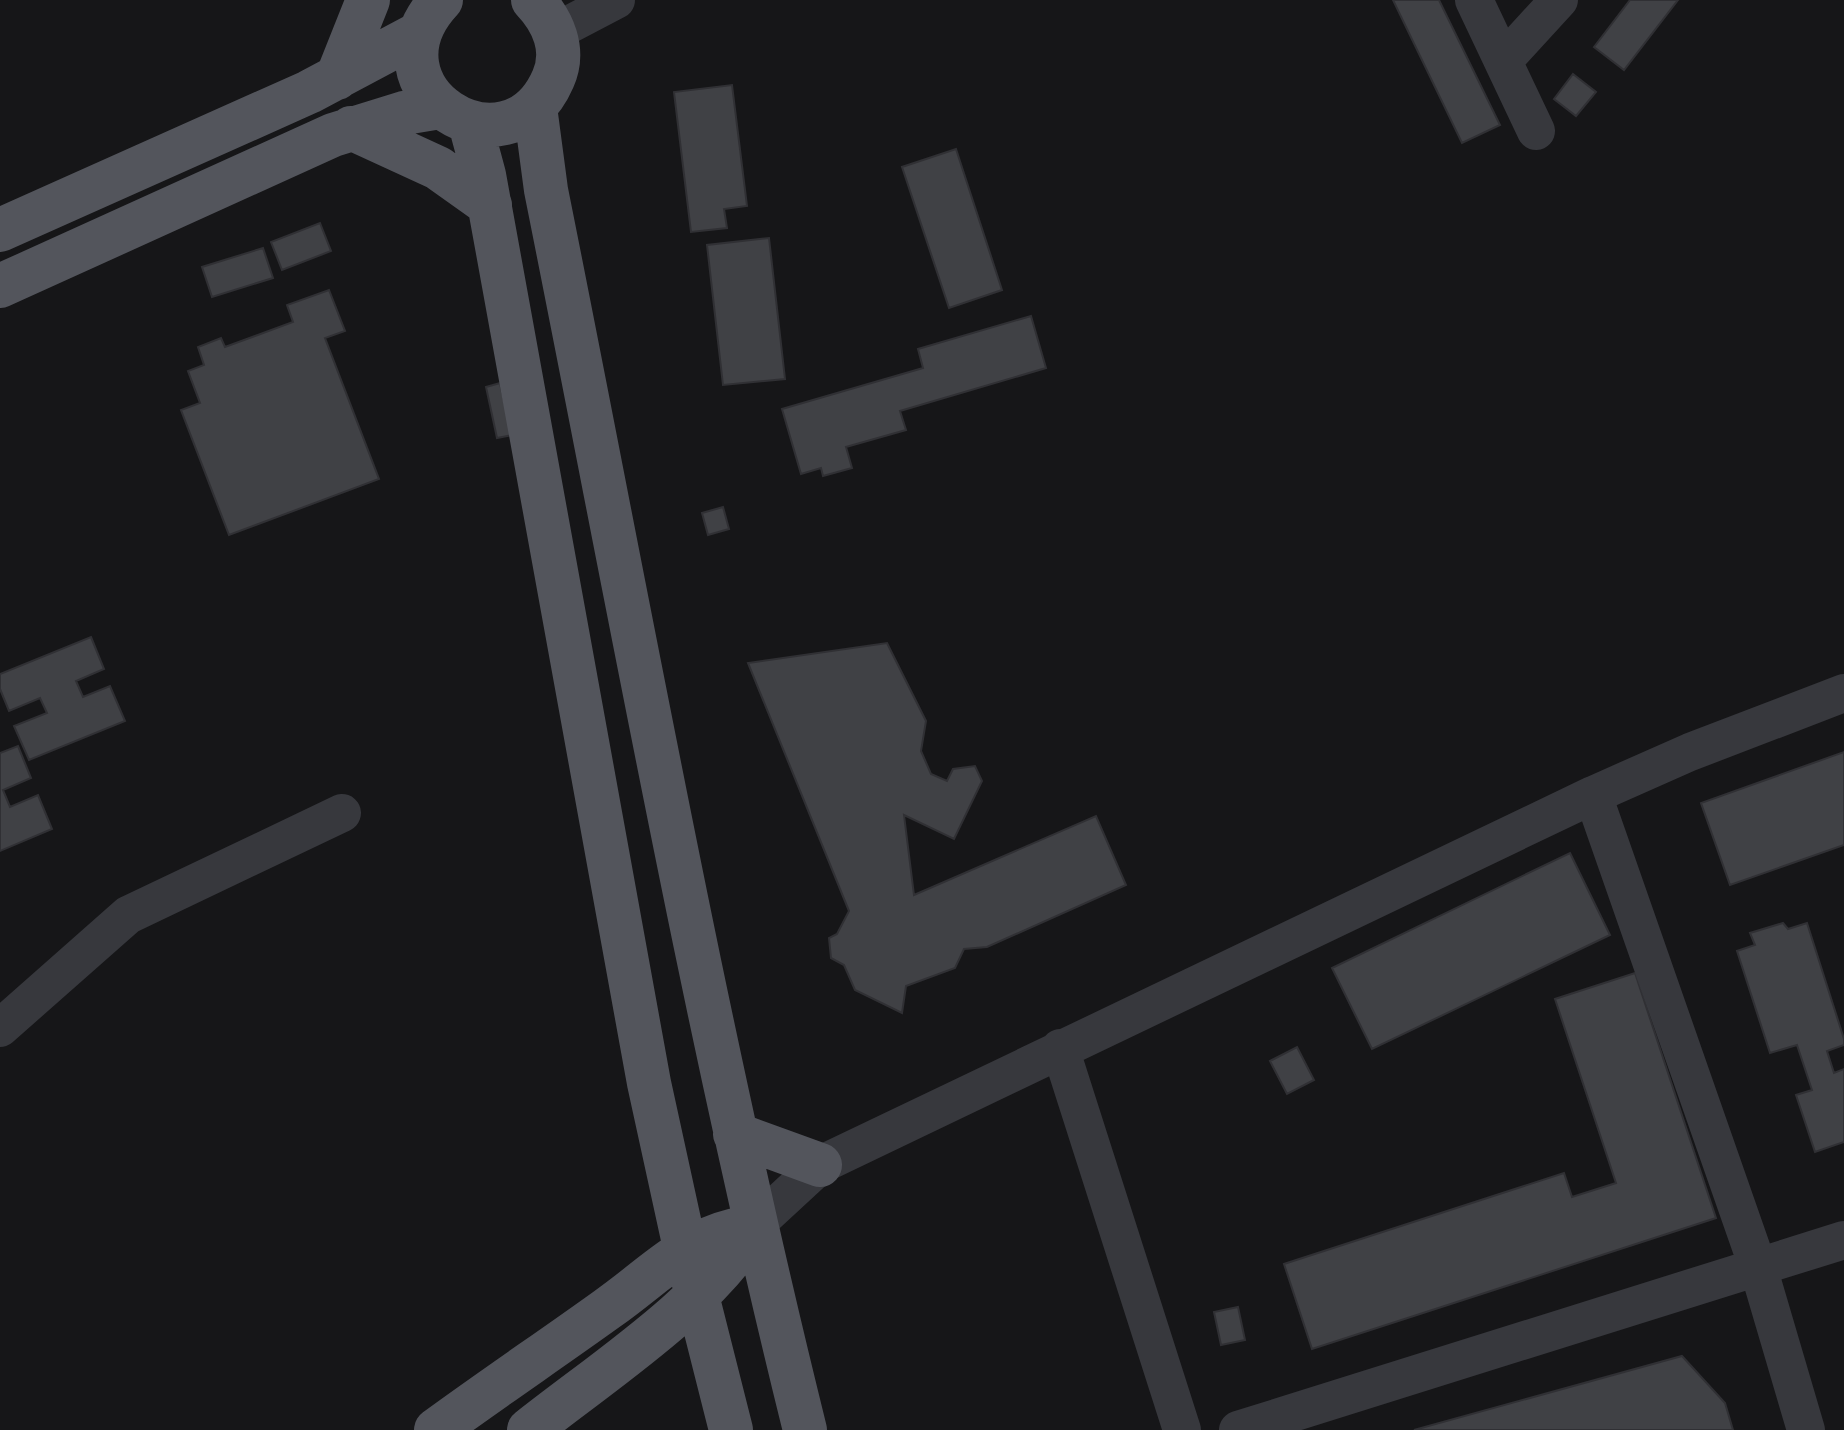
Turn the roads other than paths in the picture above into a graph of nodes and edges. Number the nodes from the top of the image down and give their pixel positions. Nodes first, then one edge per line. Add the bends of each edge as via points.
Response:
1 (368, 0) edge
2 (616, 0) edge
3 (1474, 0) edge
4 (1559, 0) edge
5 (429, 12) edge
6 (544, 16) edge
7 (1503, 61) junction
8 (337, 78) junction
9 (535, 107) junction
10 (455, 115) junction
11 (351, 128) junction
12 (1536, 131) dead end
13 (490, 205) junction
14 (0, 230) edge
15 (0, 286) edge
16 (1844, 693) edge
17 (1593, 795) junction
18 (342, 813) dead end
19 (0, 1028) edge
20 (1060, 1048) junction
21 (735, 1134) junction
22 (820, 1165) junction
23 (754, 1226) junction
24 (1844, 1240) edge
25 (685, 1248) junction
26 (1758, 1267) junction
27 (699, 1294) junction
28 (436, 1430) edge
29 (529, 1430) edge
30 (731, 1430) edge
31 (805, 1430) edge
32 (1182, 1430) edge
33 (1238, 1430) edge
34 (1806, 1430) edge

1 - 8 main road
2 - 6 street
3 - 7 street
4 - 7 street
5 - 8 main road
5 - 10 main road via 416,54 419,74 427,92
6 - 9 main road via 559,52 548,92
7 - 12 street
8 - 14 main road
9 - 10 main road via 504,123
9 - 21 main road via 546,190
10 - 11 main road
10 - 13 main road
11 - 13 main road via 438,168
11 - 15 main road
13 - 25 main road via 649,1083
16 - 17 street
17 - 20 street
17 - 26 street
18 - 19 street via 128,915
20 - 22 street
20 - 32 street
21 - 22 main road
21 - 23 main road
22 - 23 street
23 - 25 main road via 718,1233
23 - 27 main road via 730,1263
23 - 31 main road
24 - 26 street
25 - 27 main road
25 - 28 main road via 609,1309
26 - 33 street
26 - 34 street
27 - 29 main road
27 - 30 main road

